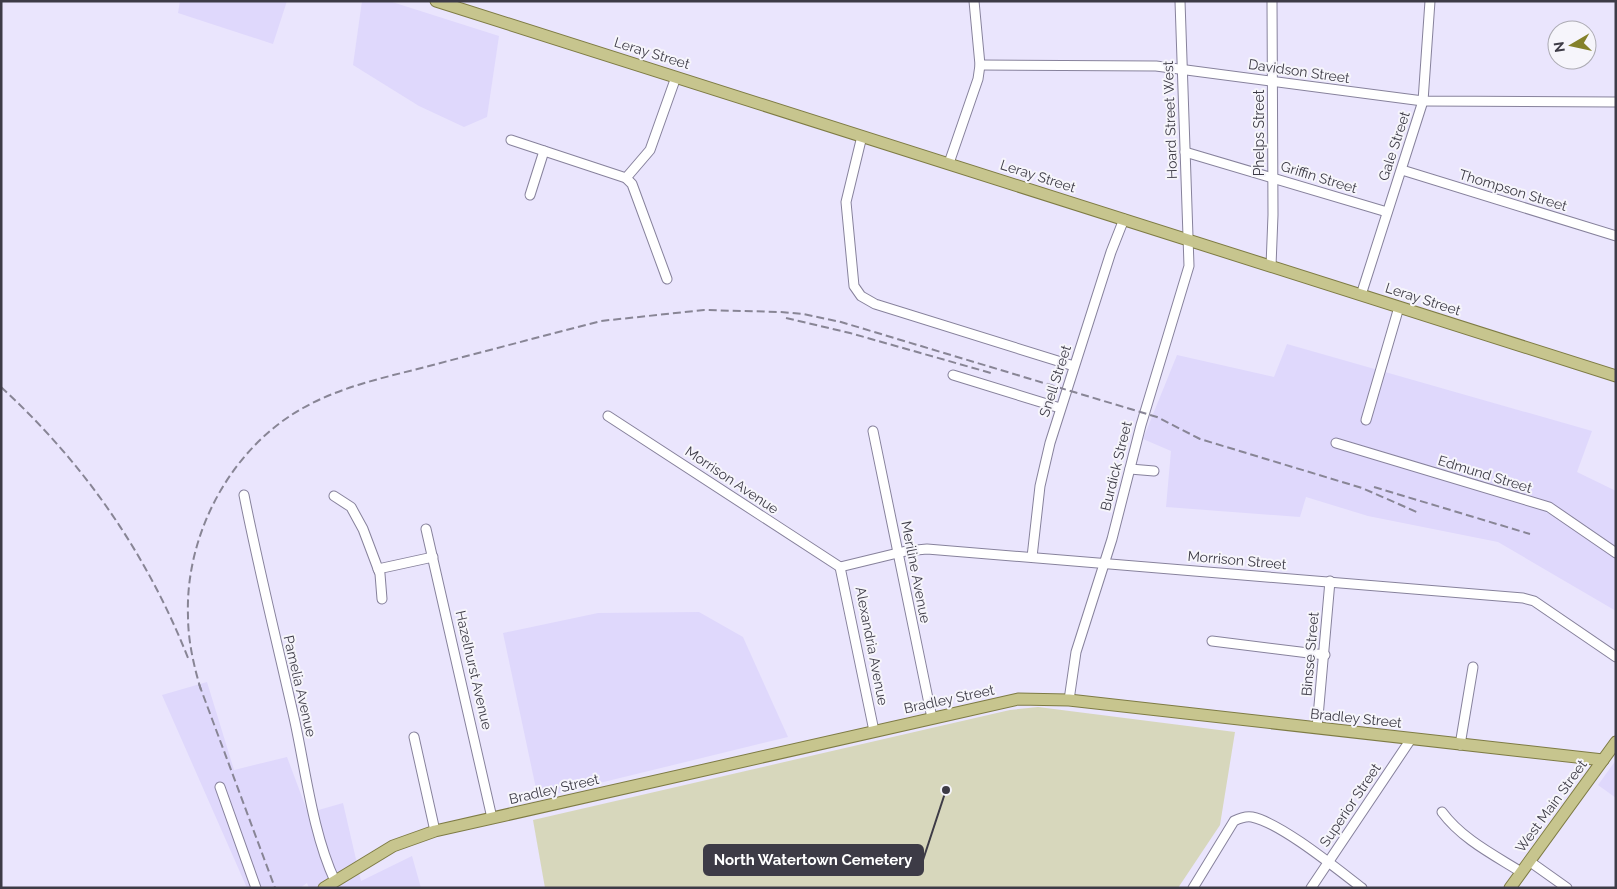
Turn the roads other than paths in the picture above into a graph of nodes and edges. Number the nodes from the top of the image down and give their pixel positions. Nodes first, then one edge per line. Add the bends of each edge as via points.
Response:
1 (436, 1) edge
2 (974, 1) edge
3 (1180, 1) edge
4 (1272, 1) edge
5 (1430, 1) edge
6 (451, 4) edge
7 (980, 65) junction
8 (1182, 70) junction
9 (676, 77) junction
10 (1273, 82) junction
11 (1423, 100) junction
12 (1616, 102) edge
13 (862, 136) junction
14 (511, 140) dead end
15 (544, 152) junction
16 (1185, 152) junction
17 (948, 163) junction
18 (1402, 170) junction
19 (626, 178) junction
20 (1272, 178) junction
21 (530, 195) dead end
22 (1387, 212) junction
23 (1124, 219) junction
24 (1616, 236) edge
25 (1188, 239) junction
26 (1271, 266) junction
27 (667, 280) dead end
28 (1361, 295) junction
29 (1399, 307) junction
30 (1074, 366) junction
31 (953, 376) dead end
32 (1616, 376) edge
33 (1060, 408) junction
34 (608, 416) dead end
35 (1366, 420) dead end
36 (873, 431) dead end
37 (1336, 443) dead end
38 (1130, 469) junction
39 (1154, 471) dead end
40 (244, 495) dead end
41 (334, 496) dead end
42 (426, 529) dead end
43 (1616, 553) edge
44 (898, 554) junction
45 (433, 557) junction
46 (1032, 557) junction
47 (1105, 563) junction
48 (840, 567) junction
49 (378, 569) junction
50 (1330, 581) junction
51 (382, 599) dead end
52 (1212, 641) dead end
53 (1325, 656) junction
54 (1616, 657) edge
55 (1473, 668) dead end
56 (1069, 700) junction
57 (932, 718) junction
58 (1317, 728) junction
59 (874, 731) junction
60 (414, 736) dead end
61 (1411, 739) junction
62 (1616, 742) edge
63 (1460, 745) junction
64 (1603, 760) junction
65 (220, 787) dead end
66 (1442, 812) dead end
67 (492, 818) junction
68 (435, 831) junction
69 (1529, 861) junction
70 (1328, 863) junction
71 (1521, 872) junction
72 (335, 881) junction
73 (256, 888) edge
74 (324, 888) edge
75 (1193, 888) edge
76 (1311, 888) edge
77 (1362, 888) edge
78 (1510, 888) edge
79 (1567, 888) edge

1 - 6 main road, Leray Street
2 - 7 street
3 - 8 street, Hoard Street West
4 - 10 street, Phelps Street
5 - 11 street, Gale Street
6 - 9 main road, Leray Street
7 - 8 street, Davidson Street via 1128,65
7 - 17 street
8 - 10 street, Davidson Street
8 - 16 street, Hoard Street West
9 - 13 main road, Leray Street
9 - 19 street via 650,150
10 - 11 street, Davidson Street
10 - 20 street, Phelps Street
11 - 12 street, Davidson Street
11 - 18 street, Gale Street
13 - 17 main road, Leray Street
13 - 30 street via 846,202 854,286 861,296 875,304
14 - 15 street
15 - 19 street
15 - 21 street
16 - 20 street, Griffin Street
16 - 25 street, Hoard Street West
17 - 23 main road, Leray Street
18 - 22 street, Gale Street
18 - 24 street, Thompson Street
19 - 27 street via 632,184
20 - 22 street, Griffin Street
20 - 26 street, Phelps Street
22 - 28 street, Gale Street
23 - 25 main road, Leray Street
23 - 30 street, Snell Street
25 - 26 main road, Leray Street
25 - 38 street, Burdick Street via 1189,266
26 - 28 main road, Leray Street
28 - 29 main road, Leray Street
29 - 32 main road, Leray Street
29 - 35 street
30 - 33 street, Snell Street
31 - 33 street
33 - 46 street, Snell Street via 1040,486
34 - 48 street, Morrison Avenue
36 - 44 street, Meriline Avenue
37 - 43 street, Edmund Street via 1549,507
38 - 39 street
38 - 47 street, Burdick Street
40 - 72 street, Pamelia Avenue via 309,789
41 - 49 street via 352,507
42 - 45 street, Hazelhurst Avenue
44 - 46 street, Morrison Street via 927,549
44 - 48 street, Morrison Street
44 - 57 street, Meriline Avenue
45 - 49 street
45 - 67 street, Hazelhurst Avenue
46 - 47 street, Morrison Street
47 - 50 street, Morrison Street
47 - 56 street, Burdick Street via 1076,652
48 - 59 street, Alexandria Avenue
49 - 51 street
50 - 53 street, Binsse Street
50 - 54 street, Morrison Street via 1523,598 1534,601
52 - 53 street
53 - 58 street, Binsse Street
55 - 63 street
56 - 57 main road, Bradley Street via 1018,700
56 - 58 main road, Bradley Street
57 - 59 main road, Bradley Street
58 - 61 main road, Bradley Street
59 - 67 main road, Bradley Street
60 - 68 street
61 - 63 main road, Bradley Street
61 - 70 street, Superior Street
62 - 64 main road, West Main Street
63 - 64 main road, Bradley Street
64 - 69 main road, West Main Street
65 - 73 street
66 - 71 street via 1464,835
67 - 68 main road, Bradley Street
68 - 72 main road, Bradley Street via 393,846
69 - 71 main road, West Main Street
69 - 79 street
70 - 75 street via 1280,829 1246,817 1234,821
70 - 76 street, Superior Street
70 - 77 street
71 - 78 main road, West Main Street
72 - 74 main road, Bradley Street

